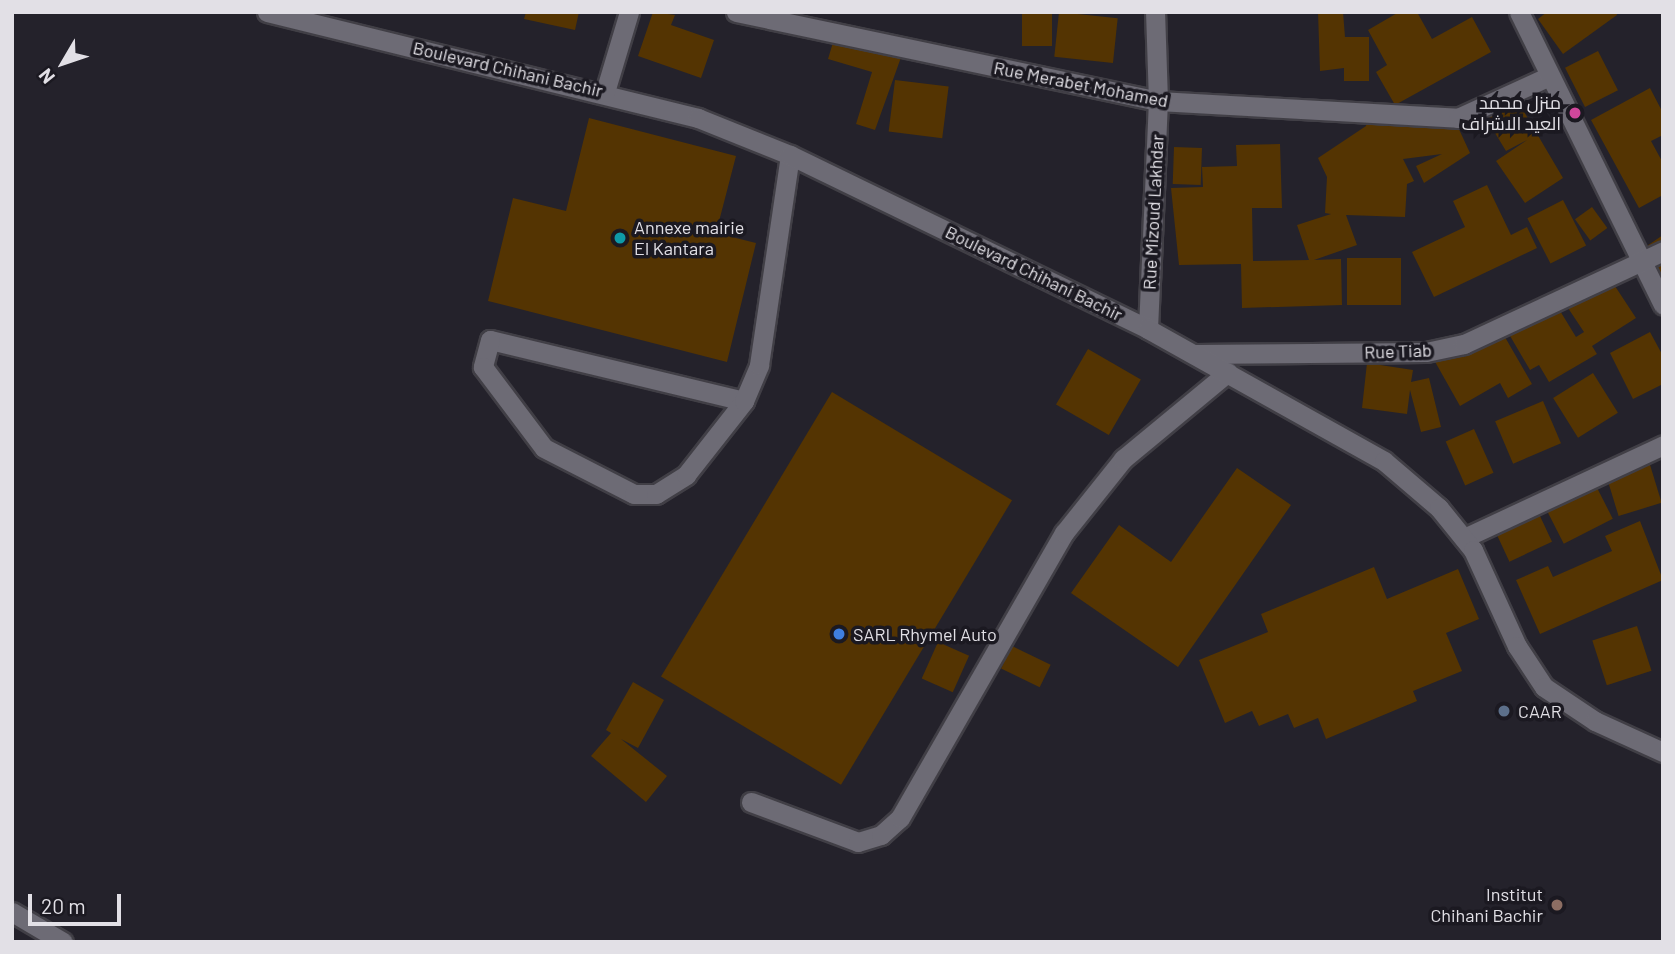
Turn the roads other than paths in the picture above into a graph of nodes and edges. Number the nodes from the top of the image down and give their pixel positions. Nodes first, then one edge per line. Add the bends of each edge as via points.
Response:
1 (267, 12) edge
2 (629, 12) edge
3 (736, 12) edge
4 (1155, 12) edge
5 (1519, 12) edge
6 (1547, 77) junction
7 (605, 92) junction
8 (1158, 101) junction
9 (790, 155) junction
10 (1663, 251) edge
11 (1641, 262) junction
12 (1663, 305) edge
13 (1147, 329) junction
14 (1195, 354) junction
15 (1228, 372) junction
16 (744, 401) junction
17 (1663, 445) edge
18 (1464, 538) junction
19 (1663, 752) edge
20 (751, 802) dead end
21 (12, 912) edge
22 (63, 942) edge

1 - 7 street, Boulevard Chihani Bachir
2 - 7 street
3 - 8 street, Rue Merabet Mohamed
4 - 8 street, Rue Mizoud Lakhdar
5 - 6 street
6 - 8 street, Rue Merabet Mohamed via 1458,118
6 - 11 street
7 - 9 street, Boulevard Chihani Bachir via 698,118
8 - 13 street, Rue Mizoud Lakhdar
9 - 13 street, Boulevard Chihani Bachir
9 - 16 street via 759,365
10 - 11 street, Rue Tiab
11 - 12 street
11 - 14 street, Rue Tiab via 1464,344 1438,349
13 - 14 street, Boulevard Chihani Bachir
14 - 15 street, Boulevard Chihani Bachir
15 - 18 street, Boulevard Chihani Bachir via 1384,461
15 - 20 street via 1123,459 1064,533 890,827 858,842
16 - 16 street via 686,475 656,494 634,494 544,448 483,367 490,340
17 - 18 street
18 - 19 street, Boulevard Chihani Bachir via 1544,687 1595,721
21 - 22 street

